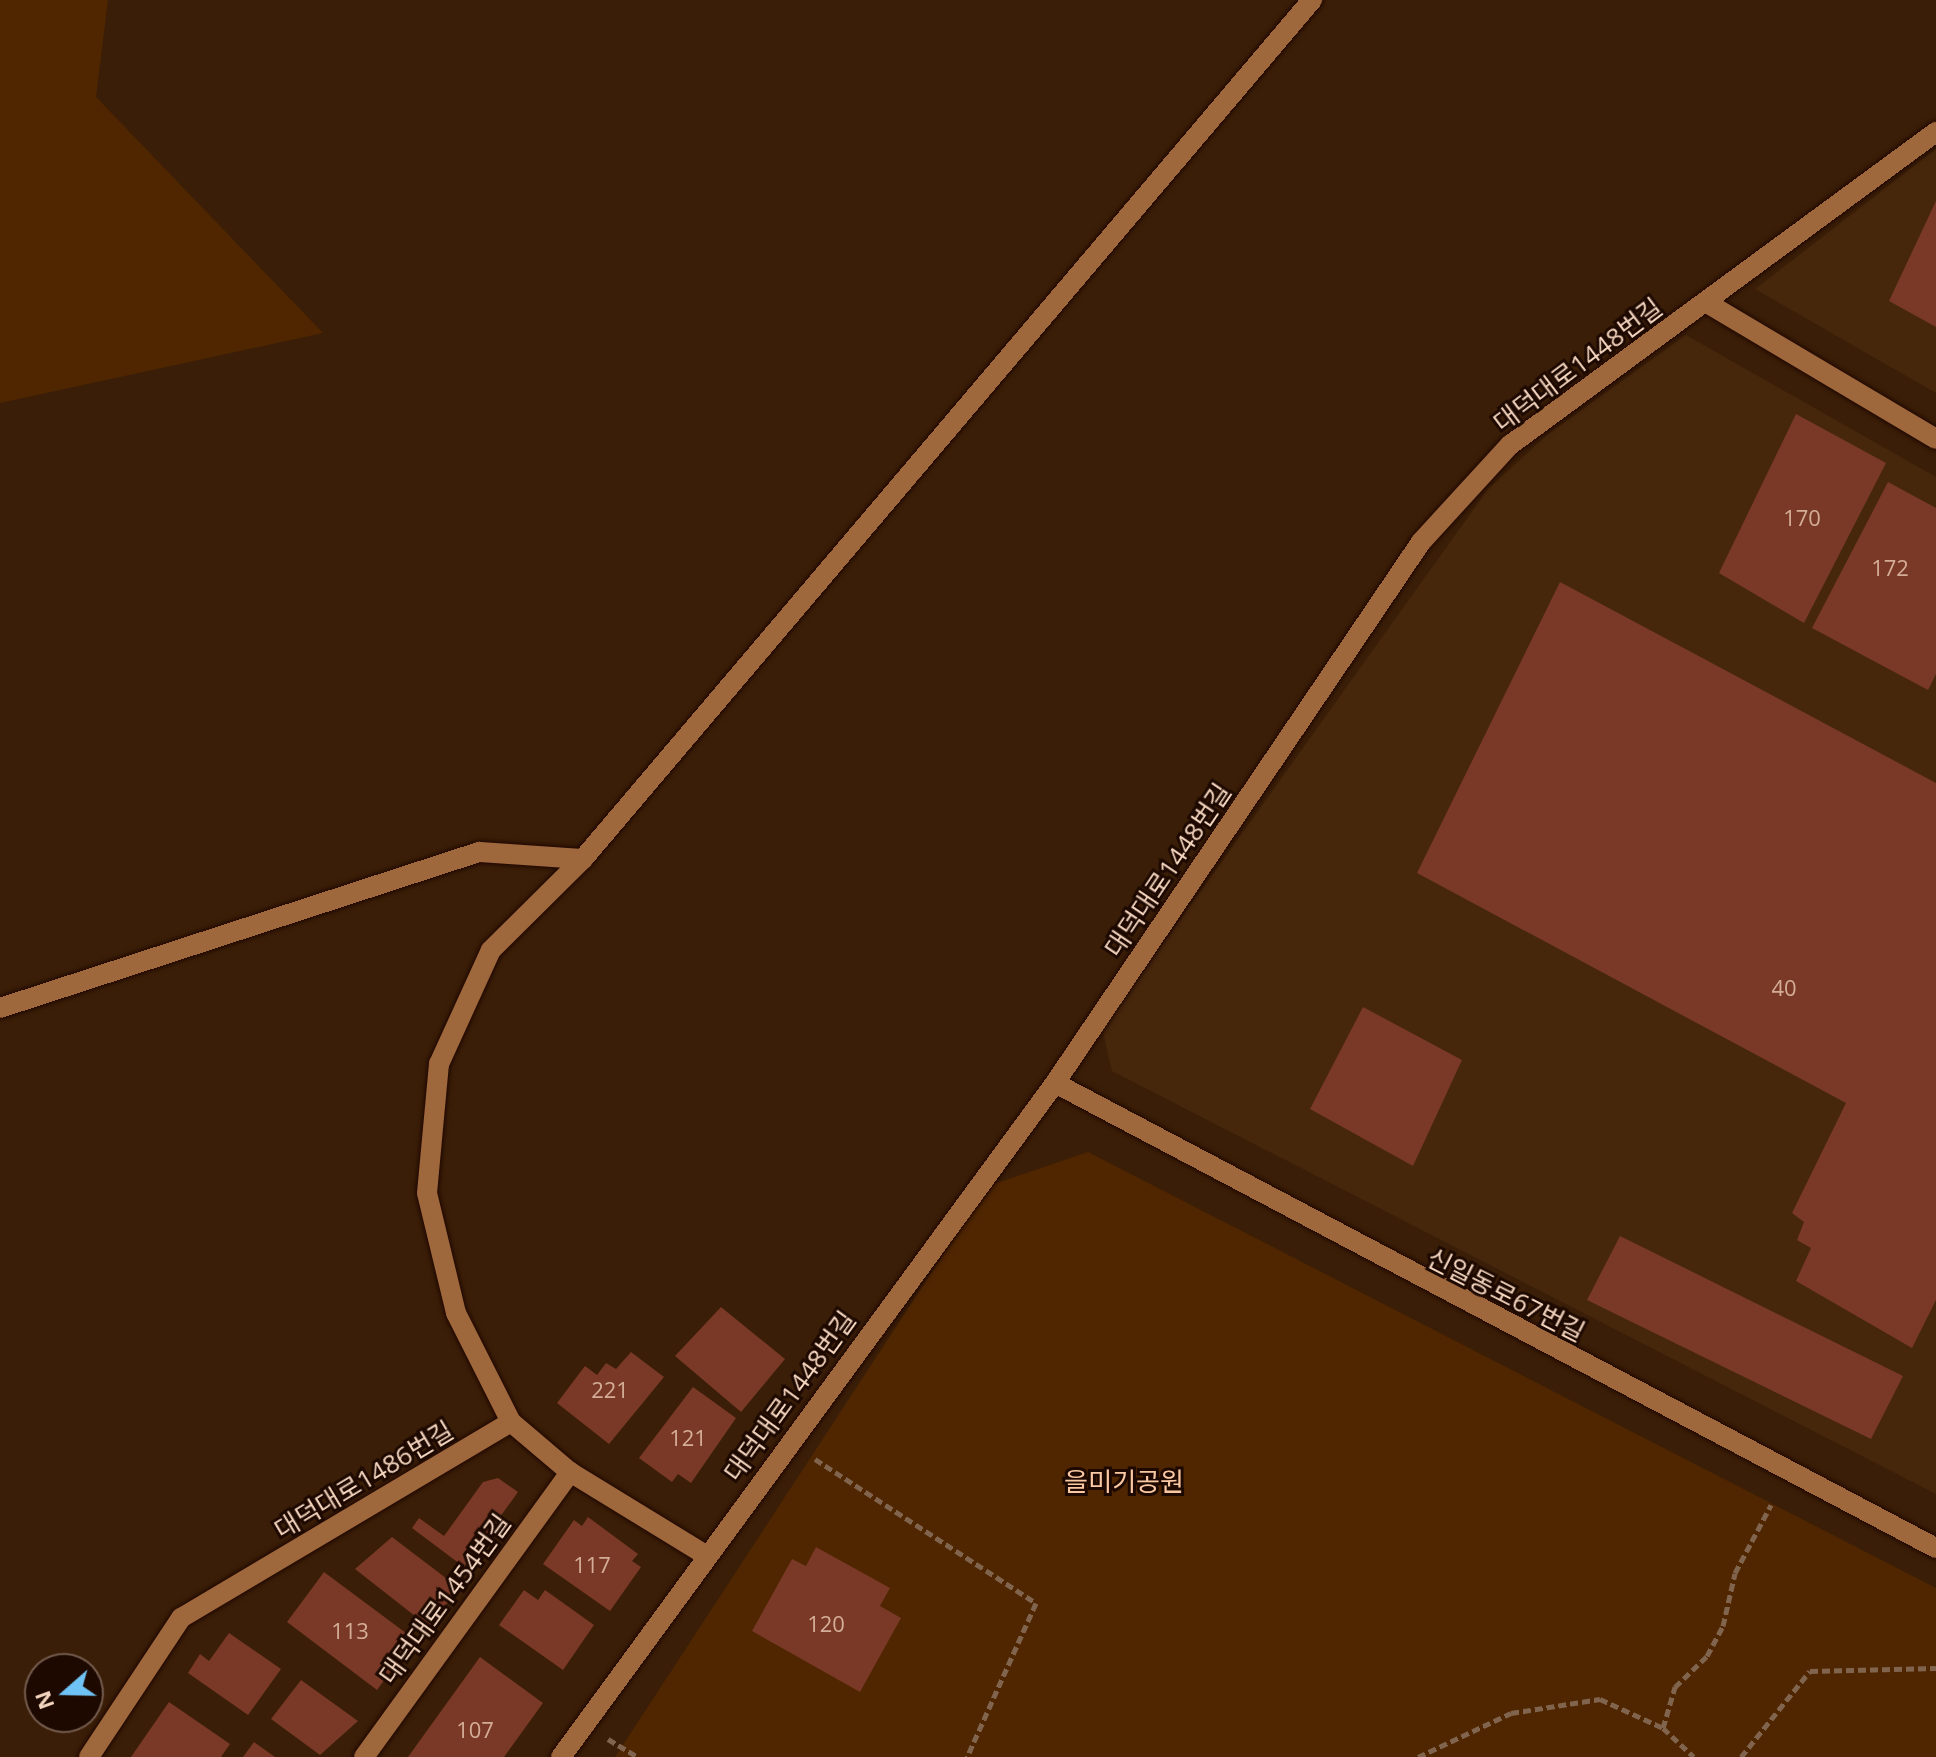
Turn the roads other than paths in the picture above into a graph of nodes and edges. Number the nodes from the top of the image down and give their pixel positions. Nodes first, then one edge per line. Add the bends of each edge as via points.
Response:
1 (1312, 0) edge
2 (1936, 132) edge
3 (1707, 303) junction
4 (1936, 439) edge
5 (583, 859) junction
6 (0, 1008) edge
7 (1055, 1083) junction
8 (511, 1422) junction
9 (570, 1472) junction
10 (1936, 1548) edge
11 (707, 1556) junction
12 (89, 1757) edge
13 (364, 1757) edge
14 (561, 1757) edge

1 - 5 street
2 - 3 street, 대덕대로1448번길
3 - 4 street
3 - 7 street, 대덕대로1448번길 via 1510,445 1421,542
5 - 6 street via 479,852
5 - 8 street via 491,950 439,1064 427,1193 456,1313
7 - 10 street, 신일동로67번길
7 - 11 street, 대덕대로1448번길
8 - 9 street
8 - 12 street, 대덕대로1486번길 via 181,1618
9 - 11 street
9 - 13 street, 대덕대로1454번길
11 - 14 street, 대덕대로1448번길

